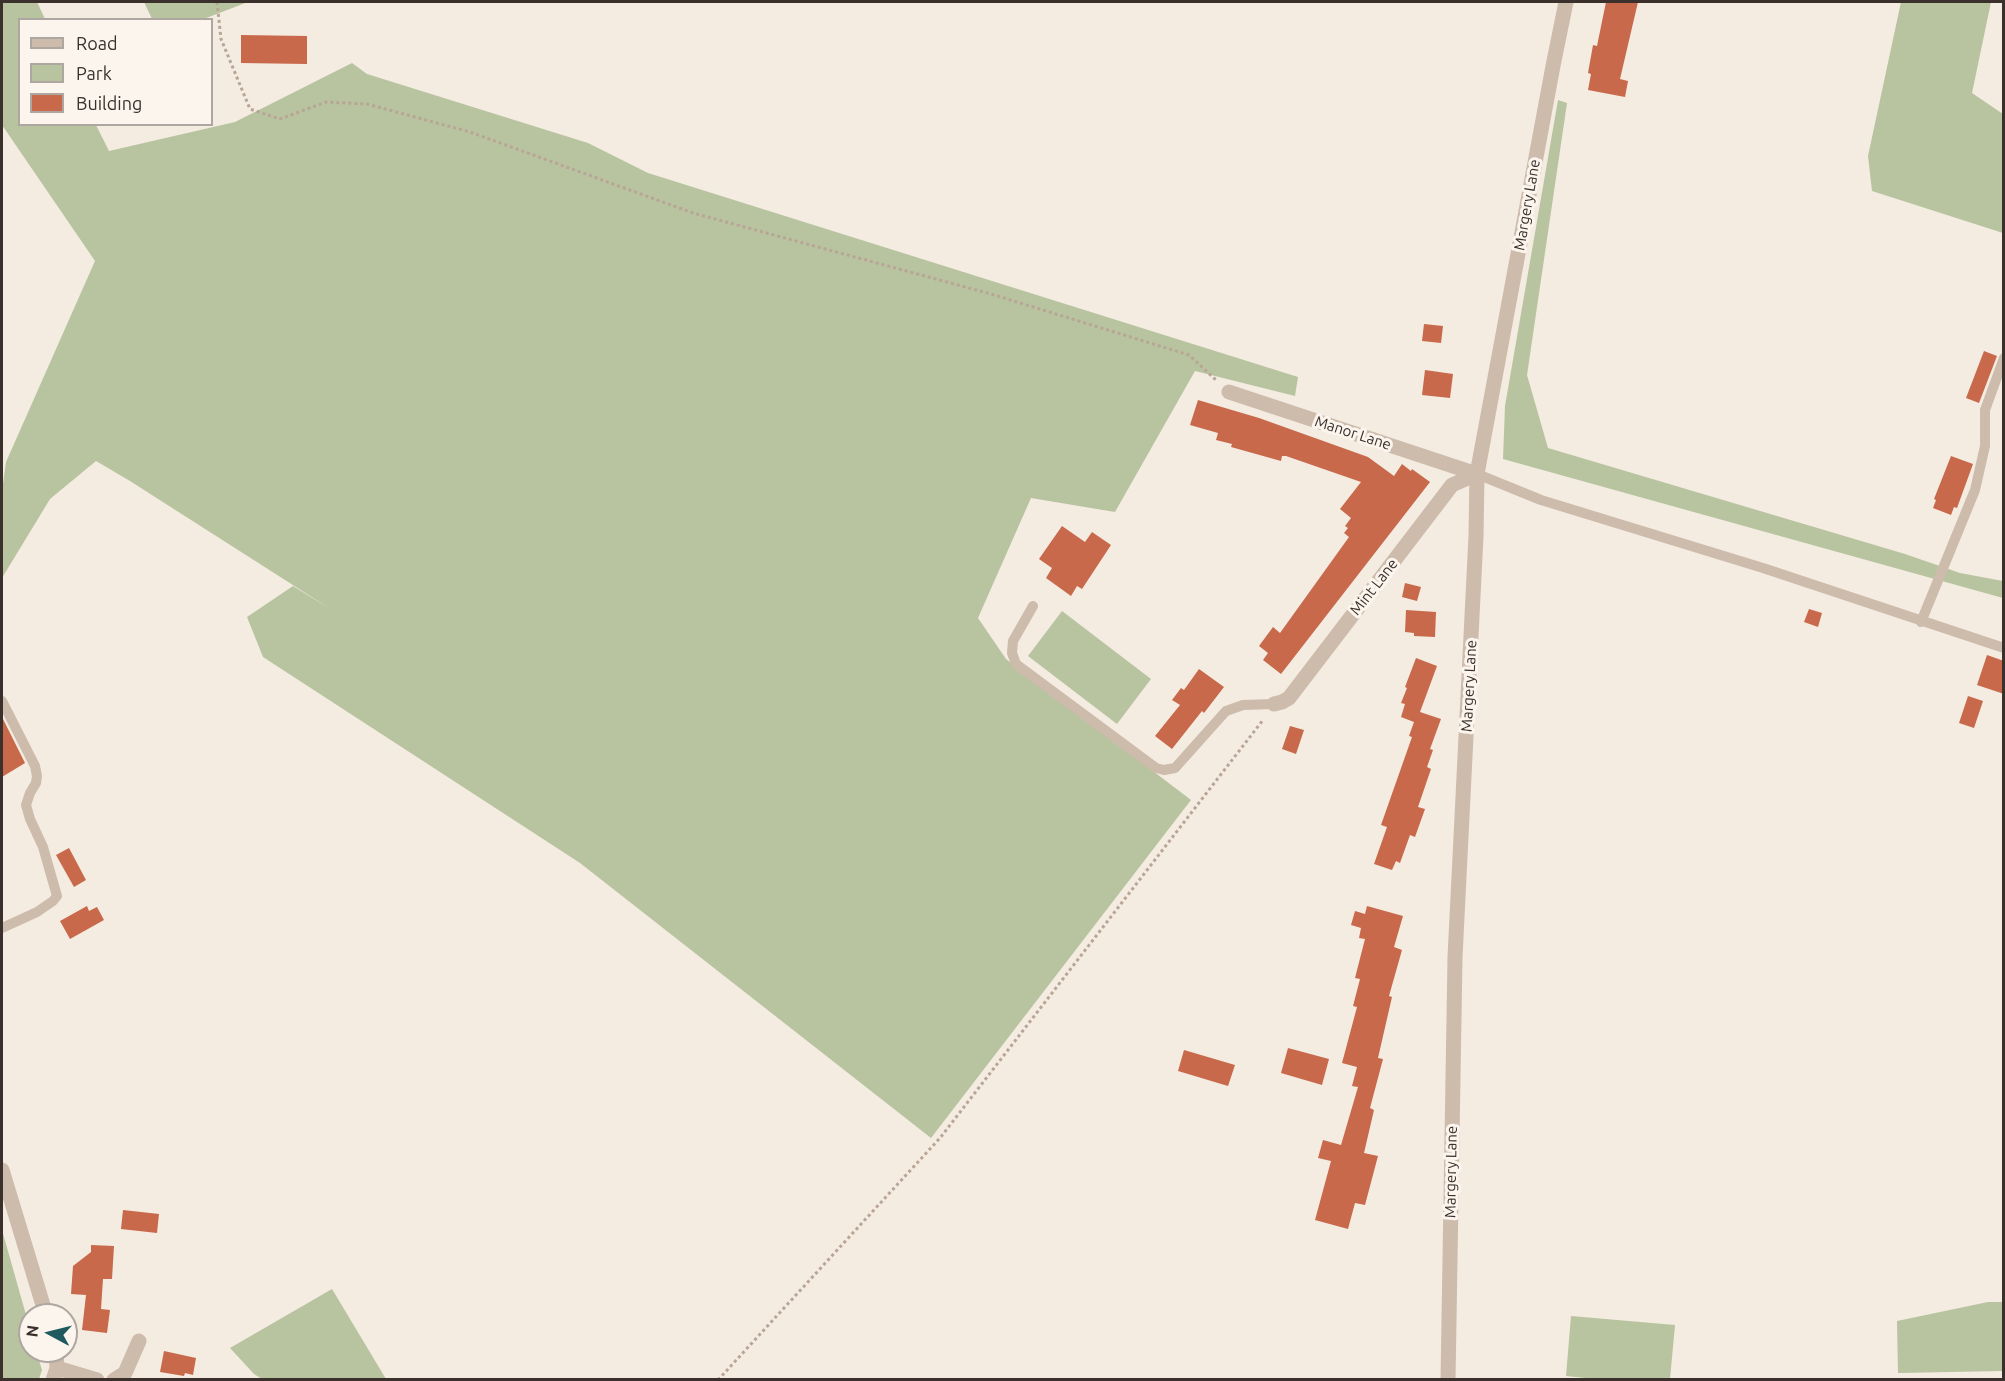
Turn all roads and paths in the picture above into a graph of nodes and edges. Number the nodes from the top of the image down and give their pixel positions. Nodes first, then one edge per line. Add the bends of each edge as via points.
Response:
1 (216, 2) edge
2 (1566, 2) edge
3 (2004, 358) edge
4 (1229, 392) joint
5 (1477, 474) junction
6 (1033, 606) dead end
7 (1921, 622) junction
8 (2004, 648) edge
9 (2, 701) edge
10 (1274, 704) junction
11 (2, 928) edge
12 (2, 1170) edge
13 (42, 1303) edge
14 (140, 1341) dead end
15 (55, 1374) edge
16 (97, 1380) edge
17 (114, 1380) edge
18 (718, 1380) edge
19 (1448, 1380) edge

1 - 4 path via 221,39 250,109 280,119 326,102 367,104 470,132 693,213 991,294 1189,356
2 - 5 street, Margery Lane
3 - 7 lane via 1984,410 1985,446 1975,490
4 - 5 street, Manor Lane
5 - 7 lane via 1541,500
5 - 10 street, Mint Lane via 1452,486 1289,698
5 - 19 street, Margery Lane via 1455,957
6 - 10 lane via 1013,641 1016,664 1156,768 1174,768 1226,711 1244,705
7 - 8 lane
9 - 11 lane via 37,776 26,806 44,847 57,896 37,912
10 - 18 path via 940,1138
12 - 13 street
14 - 17 street via 125,1373
15 - 16 street

